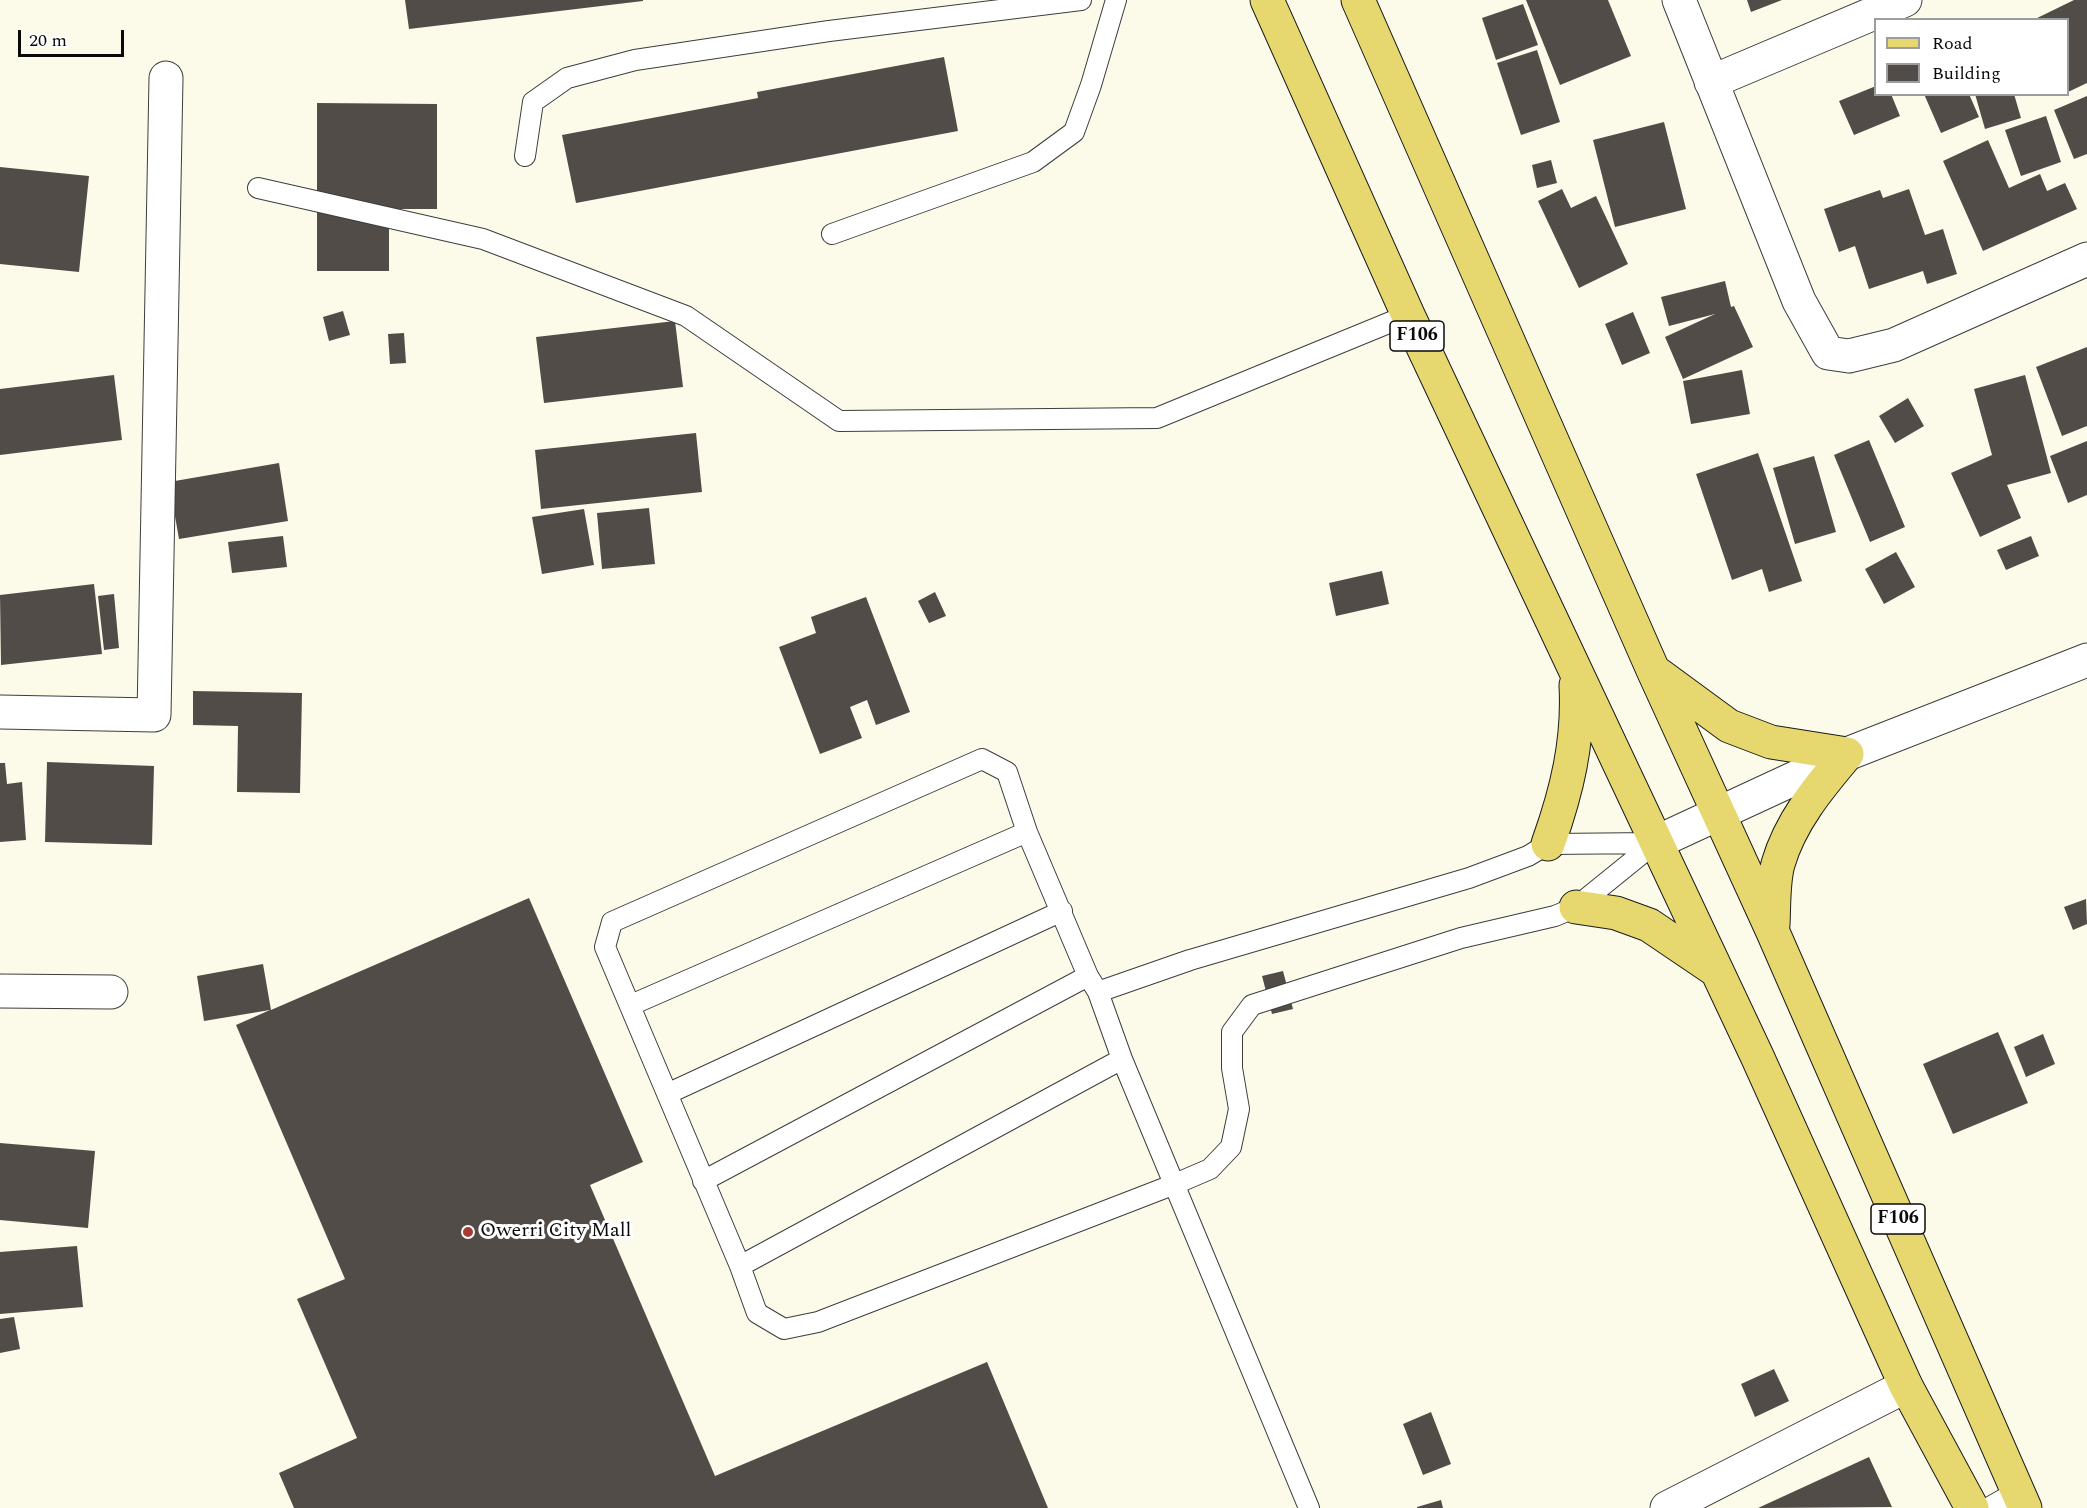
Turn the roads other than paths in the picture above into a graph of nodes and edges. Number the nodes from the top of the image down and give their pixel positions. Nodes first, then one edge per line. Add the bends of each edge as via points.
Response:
1 (1081, 0) edge
2 (1116, 0) edge
3 (1267, 0) edge
4 (1358, 0) edge
5 (1678, 0) edge
6 (1905, 0) edge
7 (166, 78) dead end
8 (1711, 82) junction
9 (525, 156) dead end
10 (258, 188) dead end
11 (832, 234) dead end
12 (2087, 259) edge
13 (1408, 315) junction
14 (2087, 660) edge
15 (1575, 668) junction
16 (1653, 670) junction
17 (0, 712) edge
18 (1847, 754) junction
19 (1720, 812) junction
20 (1027, 832) junction
21 (1655, 843) junction
22 (1548, 844) junction
23 (1576, 907) junction
24 (1062, 911) junction
25 (1772, 930) junction
26 (1716, 970) junction
27 (1093, 984) junction
28 (0, 990) edge
29 (111, 992) dead end
30 (631, 1005) junction
31 (1122, 1059) junction
32 (667, 1094) junction
33 (703, 1181) junction
34 (1175, 1184) junction
35 (740, 1266) junction
36 (1906, 1386) junction
37 (2022, 1500) edge
38 (1309, 1508) edge
39 (1667, 1508) edge
40 (1972, 1508) edge
41 (1988, 1508) edge

1 - 9 lane via 635,60 567,78 533,102
2 - 11 lane via 1092,86 1074,132 1033,162
3 - 13 main road, F106
4 - 16 main road, F106
5 - 8 street
6 - 8 street
7 - 17 street via 154,715
8 - 12 street via 1798,301 1828,352 1849,356 1894,345
10 - 13 lane via 483,239 686,316 839,421 1157,418
13 - 15 main road, F106
14 - 18 street
15 - 21 main road, F106
15 - 22 main road via 1578,720 1573,754 1566,793
16 - 18 main road via 1729,726 1771,742
16 - 19 main road, F106
18 - 19 street
18 - 25 main road via 1797,821 1778,865
19 - 21 street
19 - 25 main road, F106
20 - 24 lane
20 - 30 lane
20 - 30 lane via 1007,772 982,759 612,922 605,947
21 - 22 lane
21 - 23 lane
21 - 26 main road, F106
22 - 27 lane via 1528,856 1469,878 1190,960
23 - 26 main road via 1616,913 1649,925
23 - 34 lane via 1555,916 1461,938 1252,1005 1232,1032 1232,1068 1239,1109 1231,1147 1210,1169
24 - 27 lane
24 - 32 lane
25 - 37 main road, F106
26 - 36 main road, F106
27 - 31 lane
27 - 33 lane
28 - 29 street
30 - 32 lane
31 - 34 lane
31 - 35 lane
32 - 33 lane
33 - 35 lane
34 - 35 lane via 818,1322 784,1329 757,1313
34 - 38 lane
36 - 39 street
36 - 40 main road, F106
37 - 41 lane

